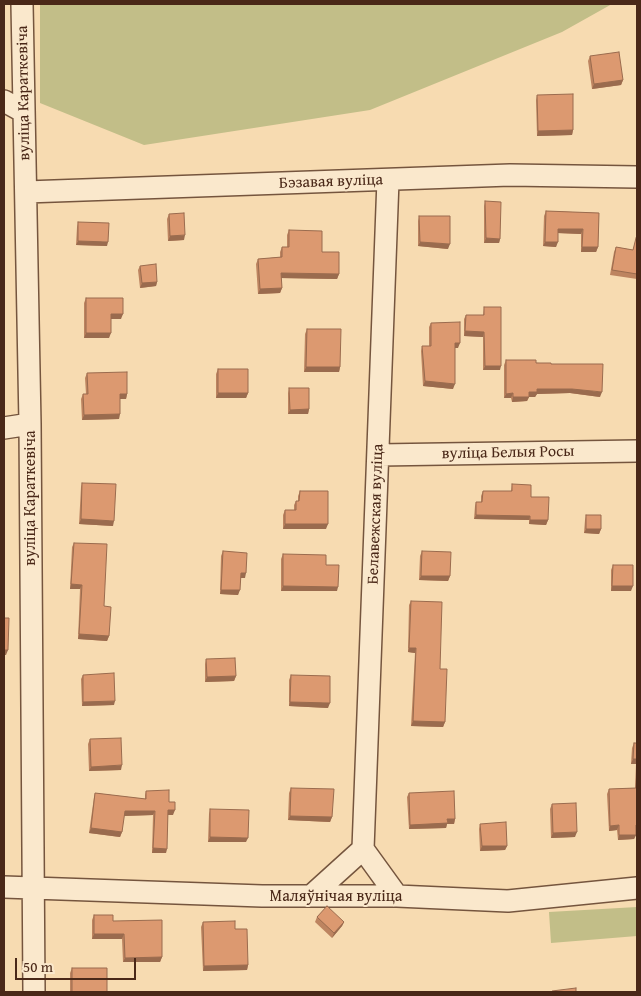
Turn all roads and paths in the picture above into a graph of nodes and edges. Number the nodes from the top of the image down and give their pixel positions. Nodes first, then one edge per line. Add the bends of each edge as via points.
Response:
1 (22, 4) edge
2 (4, 101) edge
3 (24, 112) junction
4 (637, 177) edge
5 (388, 180) junction
6 (26, 192) junction
7 (30, 424) junction
8 (4, 428) edge
9 (637, 451) edge
10 (379, 455) junction
11 (363, 849) junction
12 (4, 887) edge
13 (34, 888) junction
14 (637, 888) edge
15 (311, 896) junction
16 (398, 896) junction
17 (34, 992) edge

1 - 3 street, вуліца Караткевіча
2 - 3 street
3 - 6 street, вуліца Караткевіча
4 - 5 street, Бэзавая вуліца via 510,175
5 - 6 street, Бэзавая вуліца
5 - 10 street, Белавежская вуліца
6 - 7 street, вуліца Караткевіча
7 - 8 street
7 - 13 street, вуліца Караткевіча
9 - 10 street, вуліца Белыя Росы
10 - 11 street, Белавежская вуліца
11 - 15 street
11 - 16 street
12 - 13 street, Маляўнічая вуліца
13 - 15 street, Маляўнічая вуліца
13 - 17 street, вуліца Караткевіча
14 - 16 street, Маляўнічая вуліца via 508,901
15 - 16 street, Маляўнічая вуліца

